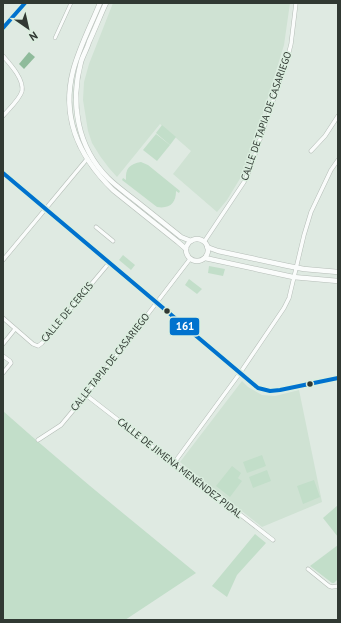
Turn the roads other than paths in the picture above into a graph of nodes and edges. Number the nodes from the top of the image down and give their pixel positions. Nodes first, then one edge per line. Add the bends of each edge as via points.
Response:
1 (25, 3) edge
2 (70, 3) edge
3 (100, 3) edge
4 (106, 3) edge
5 (296, 3) edge
6 (3, 28) edge
7 (55, 38) dead end
8 (3, 56) edge
9 (3, 116) edge
10 (338, 116) edge
11 (311, 151) dead end
12 (87, 159) junction
13 (338, 160) edge
14 (3, 174) edge
15 (45, 209) junction
16 (96, 228) dead end
17 (113, 241) dead end
18 (191, 241) junction
19 (204, 242) junction
20 (207, 247) junction
21 (186, 249) junction
22 (205, 258) junction
23 (190, 259) junction
24 (3, 260) edge
25 (109, 263) junction
26 (296, 268) junction
27 (338, 272) edge
28 (294, 277) junction
29 (338, 282) edge
30 (156, 303) junction
31 (3, 318) edge
32 (15, 329) junction
33 (3, 344) edge
34 (3, 356) edge
35 (3, 373) edge
36 (240, 373) junction
37 (338, 378) edge
38 (86, 395) junction
39 (38, 440) dead end
40 (174, 463) junction
41 (273, 540) dead end
42 (308, 570) dead end
43 (338, 586) edge

1 - 6 street
2 - 7 street
3 - 12 street via 77,58 70,89 72,122 78,143
4 - 18 street via 78,74 75,105 86,147 107,177 181,237
5 - 19 street, CALLE DE TAPIA DE CASARIEGO via 288,56 250,168 244,182
8 - 9 street via 22,84 22,92
10 - 11 street
12 - 15 street
12 - 21 street via 113,190
13 - 26 street via 311,212
14 - 15 street
15 - 24 street
15 - 25 street
16 - 17 street
18 - 19 street via 198,239
18 - 21 street
19 - 20 street
20 - 22 street
20 - 26 street
21 - 23 street
22 - 23 street via 196,261
22 - 28 street
23 - 30 street, CALLE TAPIA DE CASARIEGO
25 - 30 street
25 - 32 street, CALLE DE CERCIS via 38,346
26 - 27 street
26 - 28 street
28 - 29 street
28 - 36 street via 284,308
30 - 36 street
30 - 38 street, CALLE TAPIA DE CASARIEGO
31 - 32 street, CALLE DE CERCIS
32 - 33 street
34 - 35 street via 10,363
36 - 37 street via 258,388 270,391
36 - 40 street
38 - 39 street, CALLE TAPIA DE CASARIEGO via 61,425
38 - 40 street, CALLE DE JIMENA MENÉNDEZ PIDAL
40 - 41 street, CALLE DE JIMENA MENÉNDEZ PIDAL
42 - 43 street via 329,586

